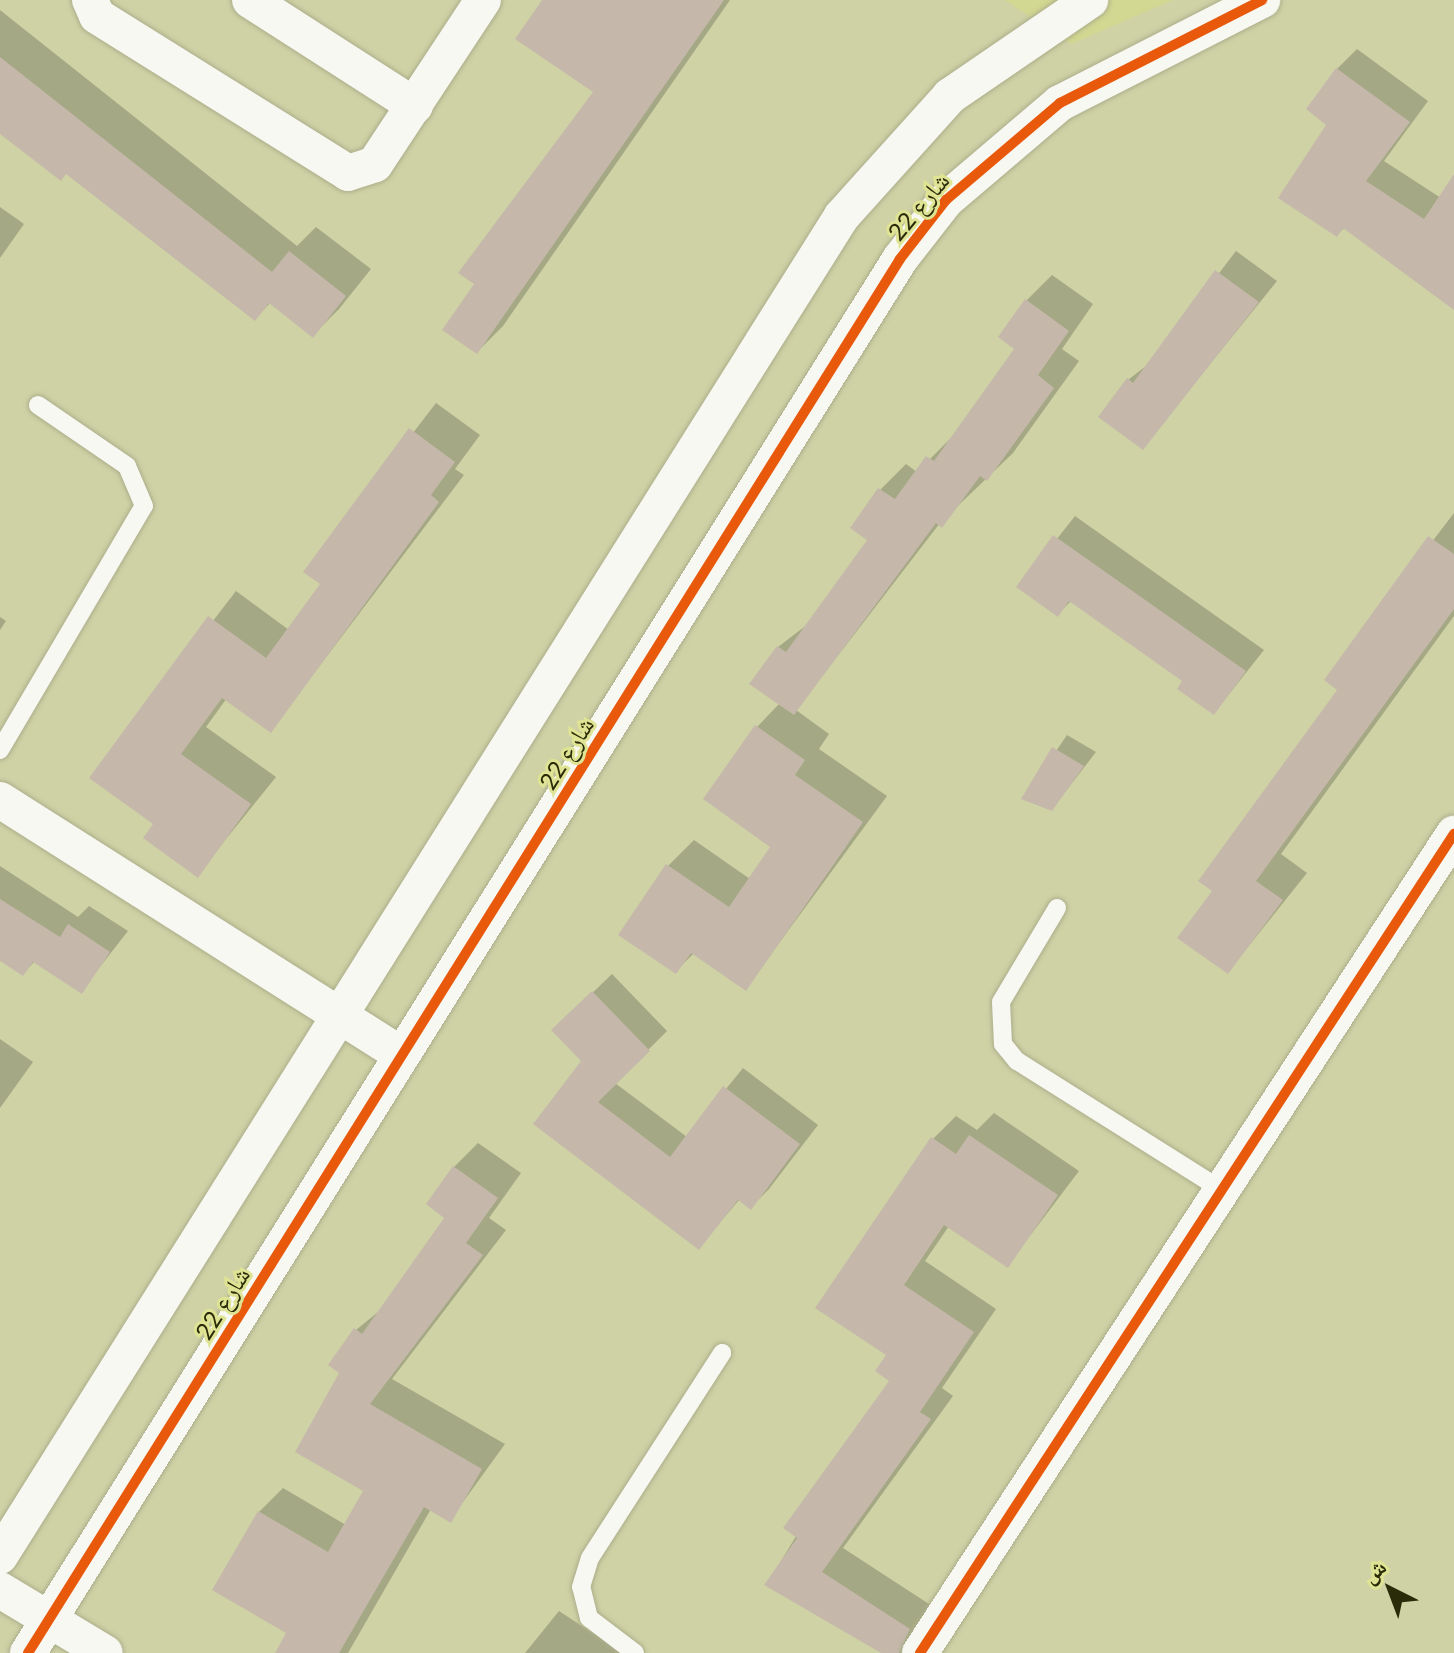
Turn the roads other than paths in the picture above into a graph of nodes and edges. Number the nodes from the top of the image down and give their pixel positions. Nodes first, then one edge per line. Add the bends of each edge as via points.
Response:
1 (90, 0) edge
2 (250, 0) edge
3 (483, 0) edge
4 (1262, 0) edge
5 (1083, 1) edge
6 (415, 106) junction
7 (38, 405) dead end
8 (0, 750) edge
9 (0, 800) edge
10 (1454, 834) edge
11 (1057, 908) dead end
12 (340, 1018) junction
13 (400, 1054) junction
14 (1222, 1190) junction
15 (722, 1353) dead end
16 (0, 1556) edge
17 (0, 1590) edge
18 (50, 1620) junction
19 (28, 1653) edge
20 (105, 1653) edge
21 (635, 1653) edge
22 (920, 1653) edge

1 - 6 street via 97,16 331,168 348,173 375,164
2 - 6 street
3 - 6 street
4 - 13 street, شارع 22 via 1060,103 946,200 900,259
5 - 12 street via 950,96 842,216
7 - 8 lane via 127,466 144,506
9 - 12 street
10 - 14 street
11 - 14 lane via 1001,1002 1003,1044 1017,1061
12 - 13 street
12 - 16 street
13 - 18 street, شارع 22
14 - 22 street
15 - 21 lane via 590,1558 581,1587 589,1618
17 - 18 street
18 - 19 street, شارع 22
18 - 20 street

